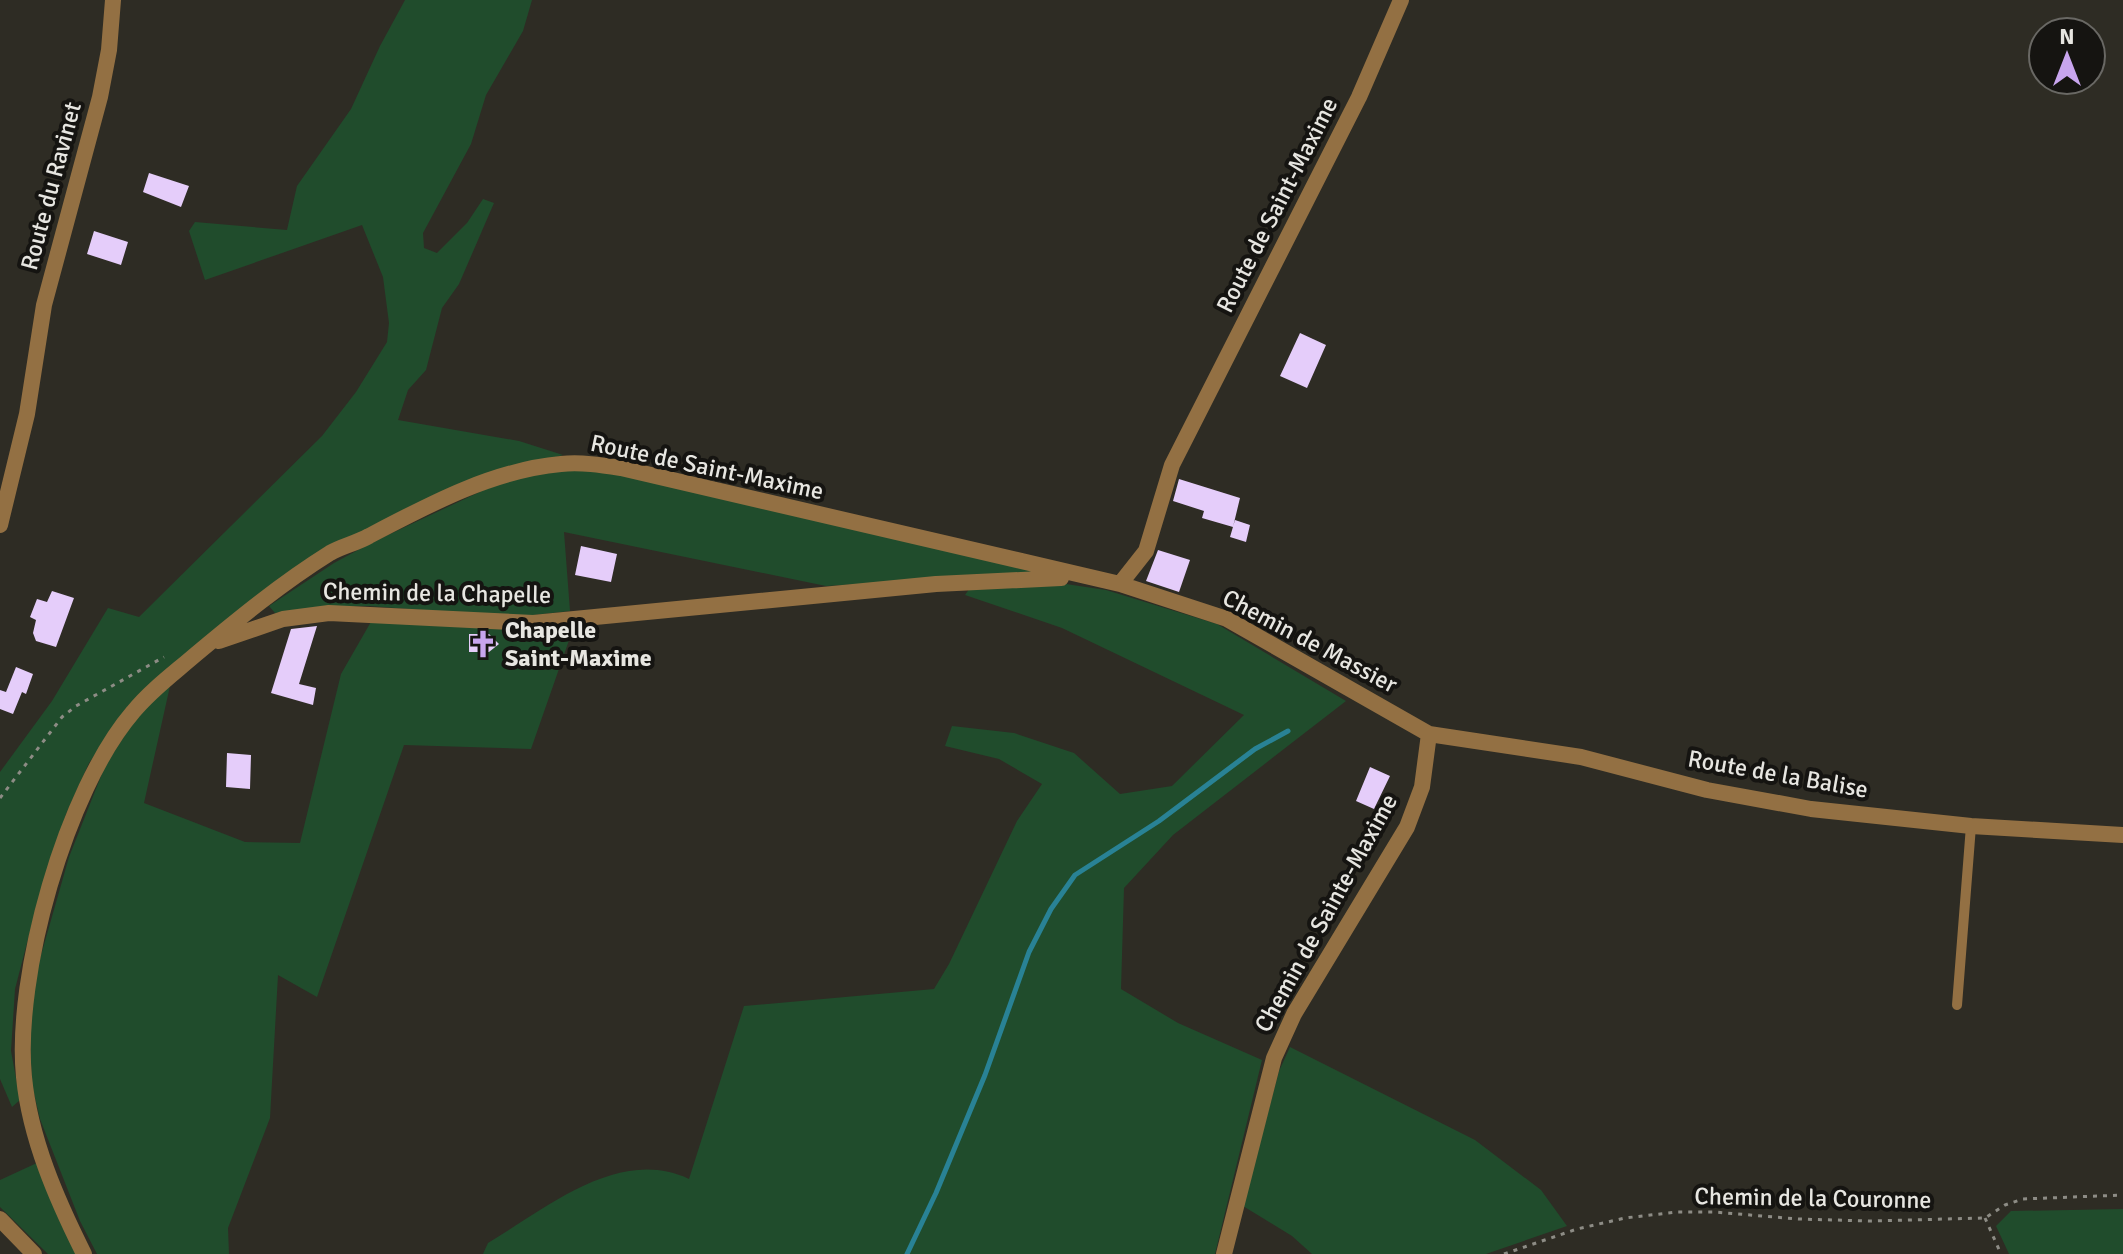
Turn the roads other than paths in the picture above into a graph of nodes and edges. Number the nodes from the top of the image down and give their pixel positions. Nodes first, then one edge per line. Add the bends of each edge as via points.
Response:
1 (113, 0) edge
2 (1401, 0) edge
3 (0, 525) edge
4 (1079, 577) junction
5 (1120, 584) junction
6 (206, 646) junction
7 (1429, 734) junction
8 (1971, 826) junction
9 (2123, 835) edge
10 (1957, 1005) dead end
11 (0, 1219) edge
12 (34, 1254) edge
13 (84, 1254) edge
14 (1224, 1254) edge

1 - 3 street, Route du Ravinet via 100,97 44,305 21,445
2 - 5 street, Route de Saint-Maxime via 1359,97 1172,465 1146,551
4 - 5 street, Route de Saint-Maxime
4 - 6 street, Chemin de la Chapelle via 936,584 519,630 329,613 283,619
4 - 6 street, Route de Saint-Maxime via 621,468 561,464 488,481 333,552 269,594
5 - 7 street, Chemin de Massier via 1227,619
6 - 13 street, Route de Saint-Maxime via 130,715 87,788 52,880 29,977 24,1080 45,1165
7 - 8 street, Route de la Balise via 1581,757 1777,804
7 - 14 street, Chemin de Sainte-Maxime via 1422,787 1407,827 1294,1014 1274,1058
8 - 9 street, Route de la Balise
8 - 10 lane
11 - 12 street

